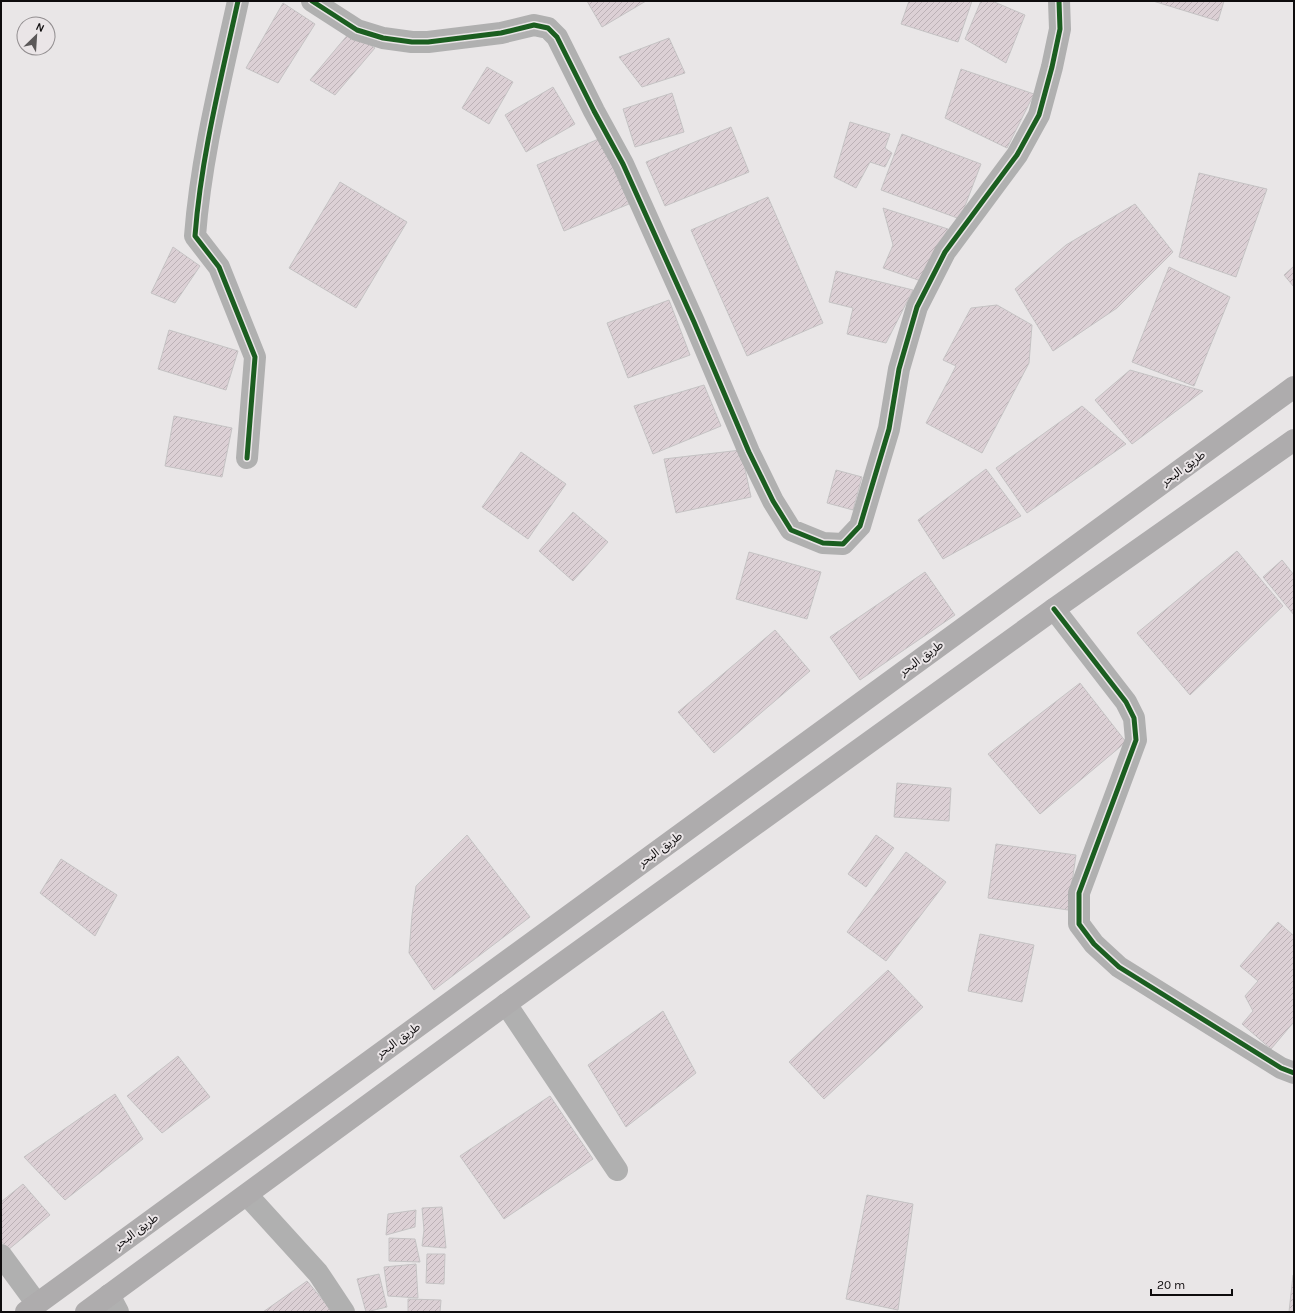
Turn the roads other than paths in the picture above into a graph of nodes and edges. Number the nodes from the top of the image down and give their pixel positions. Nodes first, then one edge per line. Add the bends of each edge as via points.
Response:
1 (238, 1) edge
2 (312, 1) edge
3 (1060, 1) edge
4 (1294, 387) edge
5 (1294, 440) edge
6 (247, 458) dead end
7 (1054, 609) junction
8 (506, 1004) junction
9 (1294, 1073) edge
10 (617, 1170) dead end
11 (247, 1195) junction
12 (1, 1255) edge
13 (114, 1303) edge
14 (32, 1308) edge
15 (86, 1312) edge
16 (344, 1312) edge

1 - 6 street via 211,125 195,236 219,267 255,356
2 - 3 street via 357,30 383,38 428,42 501,33 534,25 548,28 557,37 623,164 749,452 773,501 791,530 823,543 843,544 860,526 888,429 899,369 917,307 945,252 1017,155 1039,115 1060,29
4 - 14 highway, طريق البحر
5 - 7 highway
7 - 8 highway
7 - 9 street via 1126,702 1134,718 1136,740 1079,892 1079,924 1094,944 1119,967 1281,1068
8 - 10 street
8 - 11 highway
11 - 13 highway
11 - 16 street via 318,1274
12 - 14 street
13 - 15 highway

